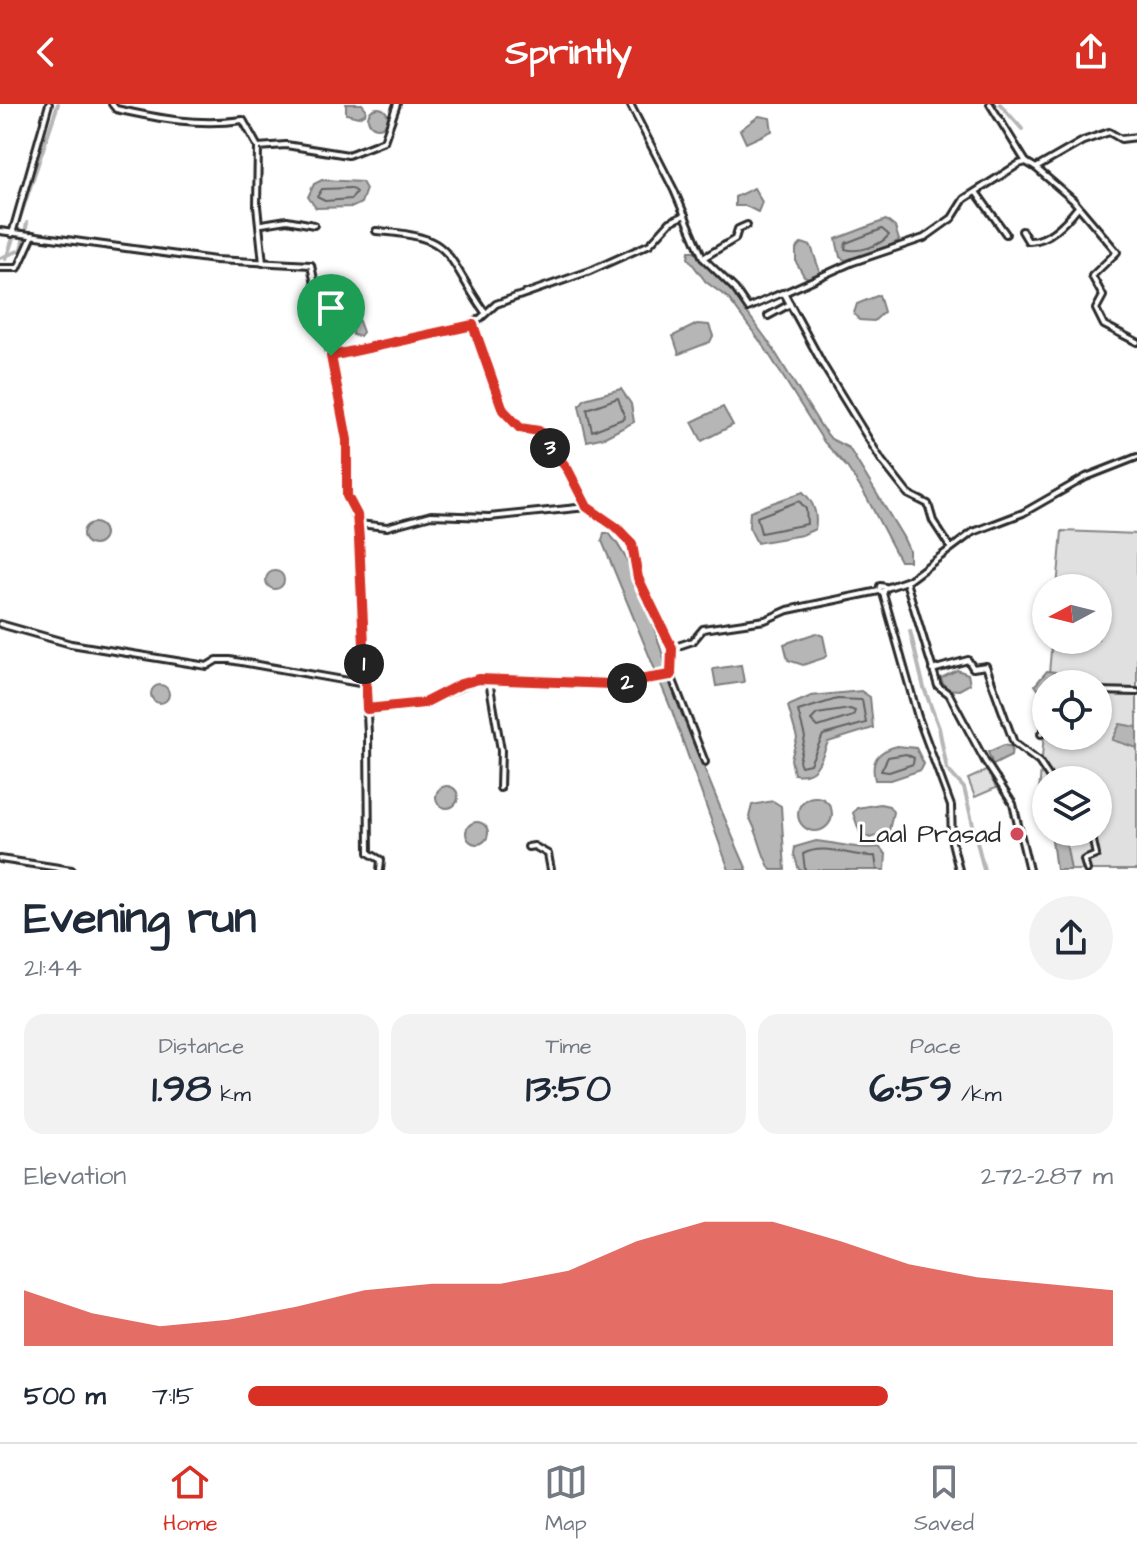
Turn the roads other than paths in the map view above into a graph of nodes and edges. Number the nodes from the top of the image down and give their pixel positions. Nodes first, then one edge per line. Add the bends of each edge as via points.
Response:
1 (49, 104) edge
2 (112, 104) edge
3 (397, 104) edge
4 (630, 104) edge
5 (990, 104) edge
6 (1137, 137) edge
7 (258, 147) junction
8 (1026, 162) junction
9 (1036, 168) junction
10 (976, 192) junction
11 (1078, 207) junction
12 (685, 215) junction
13 (262, 224) junction
14 (314, 225) dead end
15 (747, 225) dead end
16 (0, 231) edge
17 (376, 231) dead end
18 (1022, 231) dead end
19 (13, 234) junction
20 (1006, 234) dead end
21 (32, 235) junction
22 (703, 258) junction
23 (263, 263) junction
24 (0, 268) edge
25 (784, 293) junction
26 (790, 304) junction
27 (484, 311) junction
28 (768, 316) dead end
29 (473, 325) junction
30 (1137, 342) edge
31 (331, 356) junction
32 (1137, 457) edge
33 (587, 507) junction
34 (358, 524) junction
35 (950, 547) junction
36 (906, 582) junction
37 (882, 590) junction
38 (0, 624) edge
39 (672, 648) junction
40 (932, 670) junction
41 (670, 675) junction
42 (489, 681) junction
43 (365, 684) junction
44 (1112, 691) edge
45 (1137, 692) edge
46 (367, 709) junction
47 (705, 762) dead end
48 (1042, 766) edge
49 (500, 788) dead end
50 (1094, 846) edge
51 (528, 847) dead end
52 (0, 859) edge
53 (72, 870) edge
54 (380, 870) edge
55 (551, 870) edge
56 (959, 870) edge
57 (1029, 870) edge
58 (1087, 870) edge

1 - 19 street
2 - 7 street via 173,121 206,125 243,120
3 - 7 street via 384,141 355,154 286,145
4 - 12 street
5 - 8 street
6 - 9 street via 1121,139 1109,132
7 - 13 street via 257,206
8 - 9 street
8 - 10 street
9 - 11 street
10 - 20 street
10 - 25 street via 945,225 924,238
11 - 18 street via 1063,225 1034,242
11 - 30 street via 1117,252 1092,276 1103,296 1096,309 1104,325
12 - 22 street
12 - 27 street via 670,222 650,244
13 - 14 street via 287,220
13 - 23 street
15 - 22 street
16 - 19 street
17 - 27 street via 437,242
19 - 21 street
21 - 23 street
21 - 24 street via 18,268
22 - 25 street via 748,308
23 - 31 street via 311,265
25 - 26 street
26 - 28 street
26 - 35 street via 882,461 908,494 928,504
27 - 29 street
29 - 31 street
29 - 33 street via 503,410 520,428 539,431
31 - 34 street via 347,440 347,496
32 - 35 street via 1086,477
33 - 34 street via 489,517 431,515 387,527
33 - 39 street via 632,544 638,578
34 - 43 street
35 - 36 street
36 - 37 street
36 - 40 street
37 - 39 street via 765,620 703,629 693,641
37 - 56 street via 918,717 951,806
38 - 43 street via 118,653 207,666 230,660
39 - 41 street
40 - 48 street via 968,660 973,668 986,666 1014,743
40 - 57 street via 1013,804
41 - 42 street via 612,684
41 - 47 street
42 - 46 street via 468,680 424,703
42 - 49 street via 501,750
43 - 46 street
44 - 45 street
46 - 54 street via 369,853 381,860
50 - 58 street via 1096,855 1084,860
51 - 55 street via 548,854
52 - 53 street

